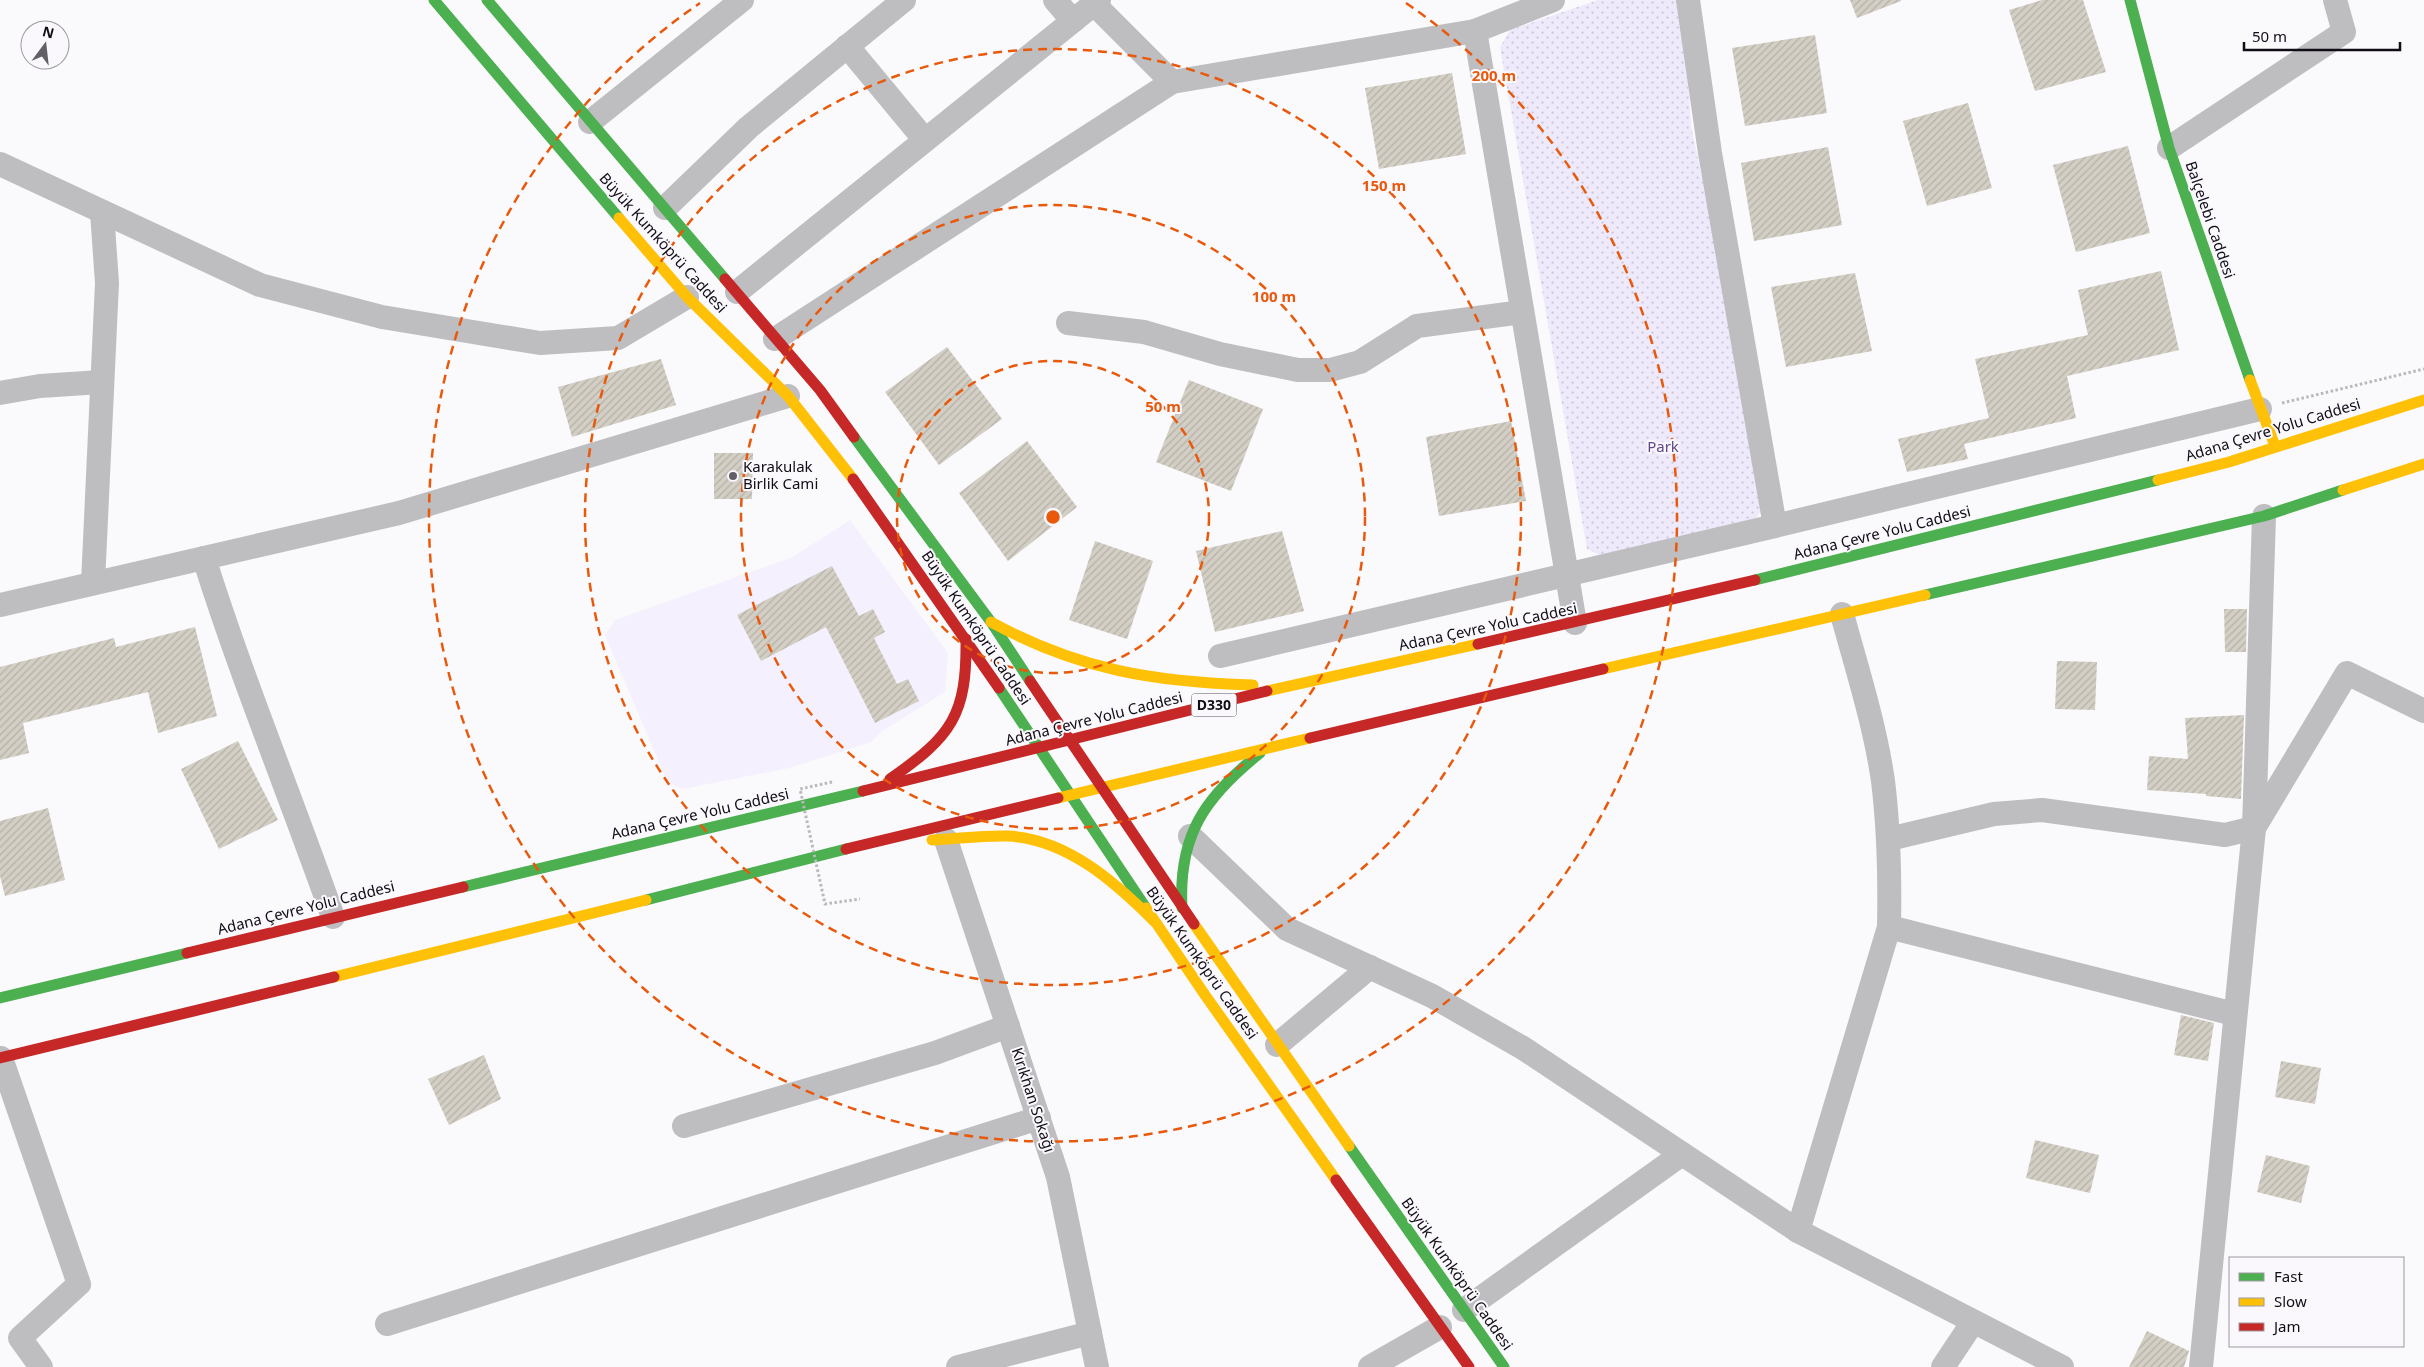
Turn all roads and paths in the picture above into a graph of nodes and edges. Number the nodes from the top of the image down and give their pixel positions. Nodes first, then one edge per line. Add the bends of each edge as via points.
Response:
1 (434, 0) edge
2 (486, 0) edge
3 (742, 0) edge
4 (904, 0) edge
5 (1055, 0) edge
6 (1553, 0) edge
7 (1688, 0) edge
8 (2130, 0) edge
9 (2335, 0) edge
10 (1097, 2) edge
11 (1073, 21) junction
12 (1475, 32) junction
13 (847, 46) junction
14 (1172, 82) junction
15 (590, 122) junction
16 (925, 140) junction
17 (2169, 148) junction
18 (0, 164) edge
19 (665, 208) junction
20 (102, 212) junction
21 (737, 292) junction
22 (687, 297) junction
23 (1522, 312) junction
24 (1068, 324) dead end
25 (775, 339) junction
26 (2424, 370) edge
27 (101, 382) junction
28 (0, 393) edge
29 (788, 396) junction
30 (2424, 400) edge
31 (2260, 409) junction
32 (2275, 446) junction
33 (2424, 464) edge
34 (2264, 516) junction
35 (1776, 526) junction
36 (204, 558) junction
37 (1567, 576) junction
38 (93, 583) junction
39 (0, 605) edge
40 (1842, 614) junction
41 (991, 622) junction
42 (1575, 623) junction
43 (966, 639) junction
44 (1220, 656) dead end
45 (1297, 684) junction
46 (2424, 711) edge
47 (1070, 740) junction
48 (1269, 747) junction
49 (1039, 748) junction
50 (832, 782) dead end
51 (1101, 787) junction
52 (877, 788) junction
53 (1070, 795) junction
54 (2254, 828) junction
55 (1190, 836) junction
56 (1889, 839) junction
57 (946, 840) junction
58 (878, 841) junction
59 (860, 899) dead end
60 (1182, 908) junction
61 (333, 917) junction
62 (1154, 921) junction
63 (1889, 927) junction
64 (1370, 967) junction
65 (0, 998) edge
66 (2234, 1014) junction
67 (1008, 1026) junction
68 (1277, 1045) junction
69 (0, 1058) edge
70 (1039, 1118) junction
71 (684, 1126) dead end
72 (1682, 1154) junction
73 (1798, 1231) junction
74 (1464, 1310) junction
75 (1974, 1322) junction
76 (387, 1324) dead end
77 (1440, 1327) junction
78 (1090, 1333) junction
79 (41, 1367) edge
80 (958, 1367) edge
81 (1097, 1367) edge
82 (1370, 1367) edge
83 (1469, 1367) edge
84 (1504, 1367) edge
85 (1944, 1367) edge
86 (2062, 1367) edge
87 (2201, 1367) edge

1 - 22 main road, Büyük Kumköprü Caddesi
2 - 15 main road, Büyük Kumköprü Caddesi
3 - 15 street
4 - 13 street
5 - 11 street
6 - 12 street
7 - 35 street via 1710,153
8 - 17 main road, Balçelebi Caddesi
9 - 17 street via 2344,32
10 - 11 street
10 - 14 street
11 - 16 street
12 - 14 street
12 - 23 street
13 - 16 street
13 - 19 street via 749,127
14 - 25 street
15 - 19 main road, Büyük Kumköprü Caddesi
16 - 21 street
17 - 31 main road, Balçelebi Caddesi
18 - 20 street
19 - 21 main road, Büyük Kumköprü Caddesi
20 - 22 street via 260,284 382,317 540,343 618,338
20 - 27 street via 107,283
21 - 25 main road, Büyük Kumköprü Caddesi
22 - 29 main road, Büyük Kumköprü Caddesi
23 - 24 street via 1417,326 1360,362 1330,370 1298,370 1220,354 1144,332
23 - 37 street
25 - 41 main road, Büyük Kumköprü Caddesi via 820,390
26 - 31 path
27 - 28 street via 40,386
27 - 38 street
29 - 36 street via 399,513
29 - 43 main road, Büyük Kumköprü Caddesi via 866,496
30 - 32 main road, Adana Çevre Yolu Caddesi / D330
31 - 32 main road, Balçelebi Caddesi
31 - 35 street
32 - 42 main road, Adana Çevre Yolu Caddesi / D330 via 2229,462
33 - 34 main road
34 - 40 main road
34 - 54 street
35 - 37 street
36 - 38 street
36 - 61 street via 230,639
37 - 42 street
37 - 44 street
38 - 39 street
40 - 48 main road
40 - 56 street via 1865,696 1883,780
41 - 45 main road via 1058,655 1118,672 1222,684
41 - 47 main road, Büyük Kumköprü Caddesi
42 - 45 main road, Adana Çevre Yolu Caddesi / D330
43 - 49 main road, Büyük Kumköprü Caddesi
43 - 52 main road via 967,675 954,720 942,740
45 - 47 main road, Adana Çevre Yolu Caddesi / D330
46 - 54 street via 2347,673
47 - 49 main road, Adana Çevre Yolu Caddesi / D330
47 - 51 main road, Büyük Kumköprü Caddesi
48 - 51 main road
48 - 55 main road via 1226,781 1204,809
49 - 52 main road, Adana Çevre Yolu Caddesi / D330
49 - 53 main road, Büyük Kumköprü Caddesi
50 - 59 path, bridge via 800,788 824,904
51 - 53 main road
51 - 60 main road, Büyük Kumköprü Caddesi
52 - 61 main road, Adana Çevre Yolu Caddesi / D330
53 - 58 main road
53 - 62 main road, Büyük Kumköprü Caddesi
54 - 56 street via 2225,835 2042,810 1994,814
54 - 66 street
55 - 60 main road via 1180,878
55 - 64 street via 1287,929
56 - 63 street
57 - 58 main road
57 - 62 main road via 1020,837 1044,844 1112,882
57 - 67 street, Kırıkhan Sokağı
58 - 69 main road
60 - 68 main road, Büyük Kumköprü Caddesi
61 - 65 main road, Adana Çevre Yolu Caddesi / D330
62 - 77 main road, Büyük Kumköprü Caddesi
63 - 66 street
63 - 73 street
64 - 68 street
64 - 72 street via 1432,996 1523,1048
66 - 87 street
67 - 70 street, Kırıkhan Sokağı
67 - 71 street via 936,1053
68 - 74 main road, Büyük Kumköprü Caddesi
69 - 79 street via 79,1284 20,1338
70 - 76 street
70 - 78 street, Kırıkhan Sokağı via 1058,1177
72 - 73 street
72 - 74 street
73 - 75 street
74 - 84 main road, Büyük Kumköprü Caddesi
75 - 85 street
75 - 86 street
77 - 82 street
77 - 83 main road, Büyük Kumköprü Caddesi
78 - 80 street
78 - 81 street, Kırıkhan Sokağı

